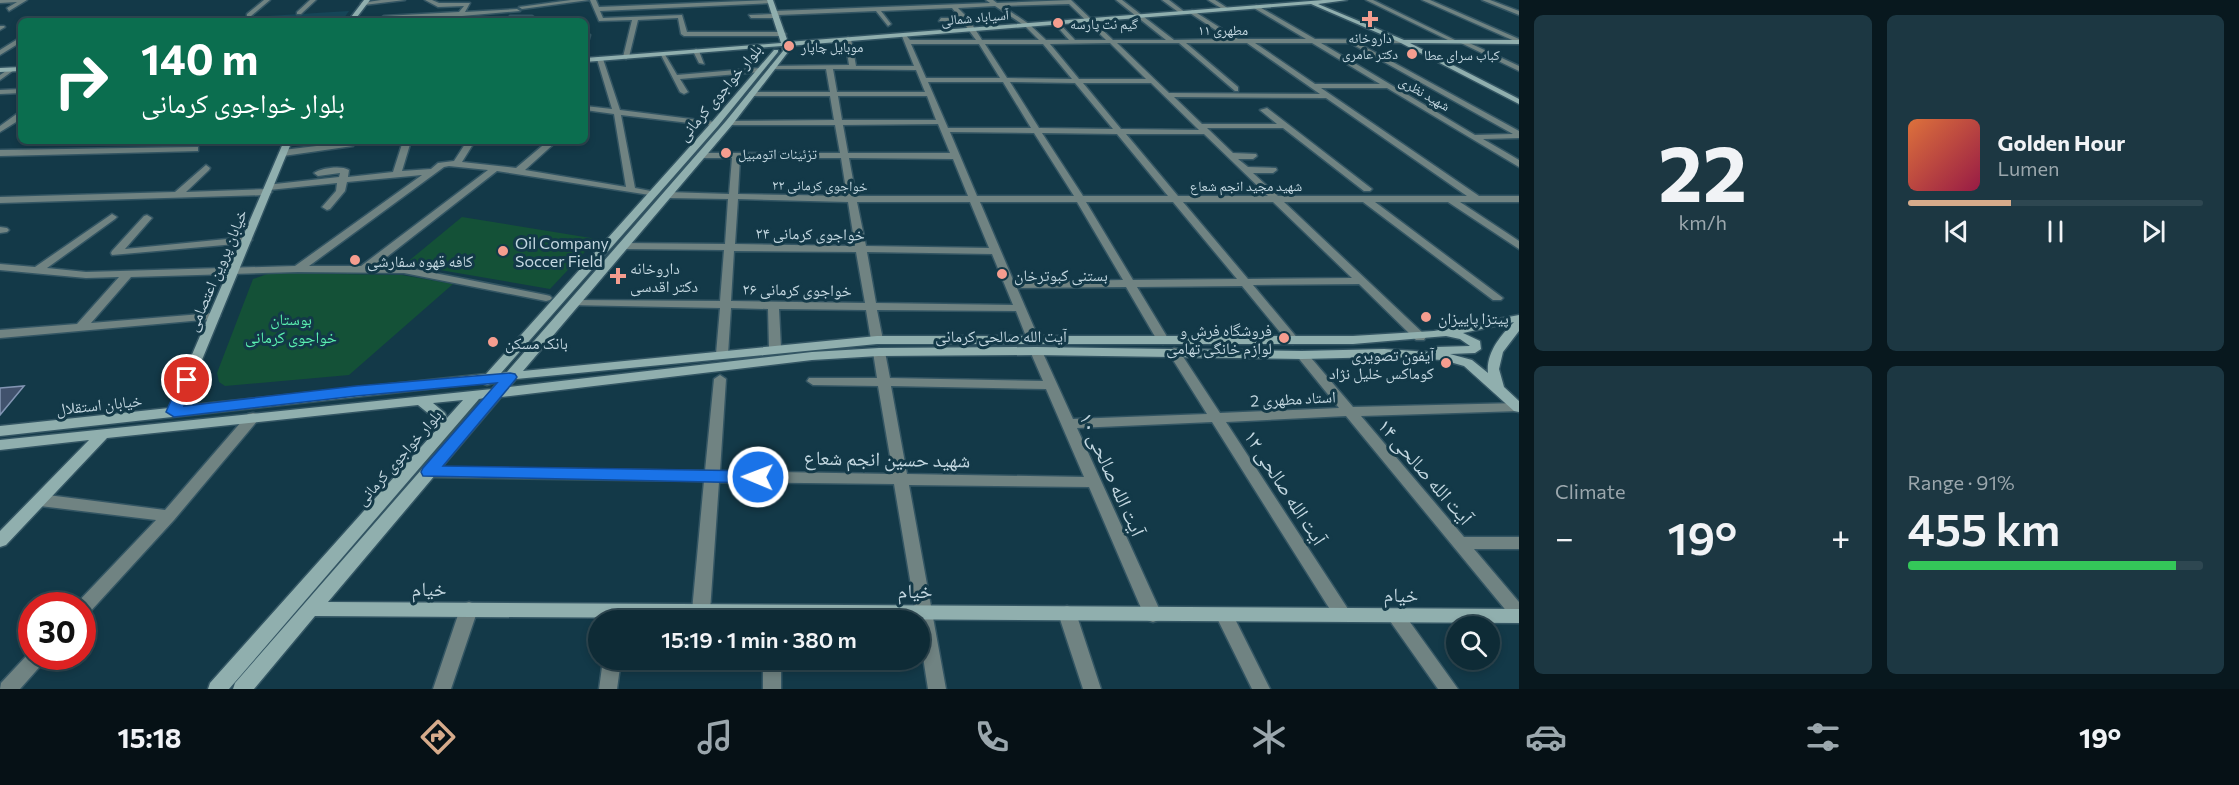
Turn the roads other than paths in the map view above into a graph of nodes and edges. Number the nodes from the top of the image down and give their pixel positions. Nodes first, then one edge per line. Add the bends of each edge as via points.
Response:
1 (267, 0) edge
2 (313, 0) edge
3 (402, 0) edge
4 (429, 0) edge
5 (586, 0) edge
6 (593, 0) edge
7 (850, 0) edge
8 (989, 0) edge
9 (1119, 0) edge
10 (1165, 0) edge
11 (1211, 0) edge
12 (1344, 0) edge
13 (1369, 0) edge
14 (1425, 0) edge
15 (1485, 0) edge
16 (0, 1) edge
17 (366, 1) edge
18 (560, 1) edge
19 (770, 1) edge
20 (1069, 1) edge
21 (1308, 1) edge
22 (1255, 4) edge
23 (661, 5) junction
24 (996, 5) junction
25 (521, 6) edge
26 (953, 6) junction
27 (385, 8) dead end
28 (9, 9) dead end
29 (597, 9) junction
30 (877, 9) junction
31 (1226, 9) junction
32 (359, 10) junction
33 (840, 10) junction
34 (850, 10) junction
35 (564, 11) dead end
36 (1192, 12) junction
37 (299, 13) dead end
38 (1183, 13) junction
39 (1519, 13) edge
40 (463, 14) junction
41 (776, 14) junction
42 (249, 15) dead end
43 (751, 16) dead end
44 (1140, 16) junction
45 (845, 17) dead end
46 (353, 18) edge
47 (426, 18) edge
48 (457, 18) edge
49 (511, 18) edge
50 (662, 18) junction
51 (635, 19) junction
52 (966, 19) junction
53 (941, 20) dead end
54 (1090, 20) junction
55 (1057, 23) junction
56 (888, 24) dead end
57 (1027, 25) junction
58 (973, 30) junction
59 (905, 38) junction
60 (783, 39) junction
61 (848, 39) junction
62 (18, 41) edge
63 (1073, 41) junction
64 (1112, 41) junction
65 (1176, 41) junction
66 (1237, 41) junction
67 (1248, 41) junction
68 (1314, 41) junction
69 (1351, 41) junction
70 (1401, 41) junction
71 (1519, 41) edge
72 (981, 42) junction
73 (1044, 42) junction
74 (1459, 42) junction
75 (696, 51) junction
76 (0, 53) edge
77 (662, 54) junction
78 (626, 57) junction
79 (600, 59) junction
80 (588, 60) edge
81 (702, 63) dead end
82 (773, 67) junction
83 (829, 68) junction
84 (853, 68) junction
85 (918, 68) junction
86 (18, 69) edge
87 (1519, 69) edge
88 (0, 70) edge
89 (11, 70) junction
90 (760, 70) junction
91 (676, 77) junction
92 (0, 78) edge
93 (923, 80) junction
94 (1005, 80) junction
95 (1077, 81) junction
96 (1153, 81) junction
97 (1314, 86) junction
98 (1387, 86) junction
99 (1235, 89) dead end
100 (18, 91) edge
101 (0, 92) edge
102 (684, 92) dead end
103 (752, 94) junction
104 (833, 94) junction
105 (929, 94) junction
106 (1168, 95) junction
107 (1328, 96) junction
108 (1519, 102) edge
109 (588, 110) edge
110 (1264, 110) dead end
111 (617, 112) junction
112 (18, 117) edge
113 (838, 122) junction
114 (729, 123) junction
115 (715, 124) junction
116 (942, 126) junction
117 (1285, 126) junction
118 (1203, 129) junction
119 (0, 130) edge
120 (1037, 131) junction
121 (1121, 132) junction
122 (1519, 135) edge
123 (1473, 137) junction
124 (100, 144) edge
125 (287, 144) edge
126 (350, 144) dead end
127 (406, 144) edge
128 (469, 144) edge
129 (550, 144) edge
130 (195, 149) dead end
131 (91, 151) junction
132 (0, 153) edge
133 (283, 153) junction
134 (701, 155) junction
135 (736, 155) junction
136 (843, 156) junction
137 (955, 156) junction
138 (1231, 156) junction
139 (1253, 156) dead end
140 (458, 163) junction
141 (1519, 164) edge
142 (206, 168) dead end
143 (437, 168) junction
144 (496, 168) junction
145 (1246, 170) junction
146 (1273, 170) dead end
147 (518, 171) junction
148 (318, 173) dead end
149 (397, 174) junction
150 (343, 180) junction
151 (268, 190) junction
152 (631, 190) junction
153 (660, 194) junction
154 (1366, 194) junction
155 (177, 195) junction
156 (733, 198) junction
157 (853, 199) junction
158 (973, 199) junction
159 (1080, 199) junction
160 (1178, 199) junction
161 (1276, 199) junction
162 (1450, 199) junction
163 (1477, 199) junction
164 (1519, 199) edge
165 (0, 200) edge
166 (327, 207) dead end
167 (112, 217) dead end
168 (147, 218) dead end
169 (247, 240) junction
170 (623, 246) junction
171 (1519, 246) edge
172 (730, 247) junction
173 (861, 249) junction
174 (995, 251) junction
175 (0, 267) edge
176 (298, 269) junction
177 (38, 270) junction
178 (233, 271) junction
179 (362, 272) junction
180 (127, 274) junction
181 (1361, 281) junction
182 (1245, 282) junction
183 (1130, 284) junction
184 (1010, 285) junction
185 (546, 298) dead end
186 (1497, 298) dead end
187 (574, 303) junction
188 (726, 305) junction
189 (773, 305) junction
190 (872, 306) junction
191 (1020, 308) junction
192 (214, 316) junction
193 (1519, 318) edge
194 (1519, 324) edge
195 (81, 327) junction
196 (0, 334) edge
197 (1434, 335) junction
198 (1420, 337) junction
199 (1163, 340) junction
200 (1293, 340) junction
201 (1034, 345) junction
202 (878, 346) junction
203 (774, 348) junction
204 (1174, 352) junction
205 (1383, 353) junction
206 (722, 354) junction
207 (1302, 355) junction
208 (670, 366) junction
209 (510, 377) junction
210 (489, 379) junction
211 (720, 379) dead end
212 (813, 381) dead end
213 (885, 381) junction
214 (1051, 385) junction
215 (1498, 389) junction
216 (356, 391) junction
217 (496, 393) junction
218 (474, 396) junction
219 (422, 401) junction
220 (1519, 407) edge
221 (348, 408) junction
222 (1347, 411) junction
223 (174, 412) junction
224 (253, 417) junction
225 (1217, 419) junction
226 (1068, 424) junction
227 (445, 428) junction
228 (0, 431) edge
229 (104, 434) junction
230 (0, 445) edge
231 (429, 472) junction
232 (711, 477) junction
233 (900, 479) junction
234 (1093, 482) junction
235 (40, 500) junction
236 (169, 516) junction
237 (0, 541) edge
238 (1462, 543) junction
239 (1519, 543) edge
240 (96, 594) edge
241 (311, 609) junction
242 (469, 609) junction
243 (701, 610) edge
244 (923, 610) edge
245 (930, 611) edge
246 (1066, 613) junction
247 (588, 614) edge
248 (1342, 614) junction
249 (1153, 615) junction
250 (1519, 615) edge
251 (1226, 616) junction
252 (1396, 616) junction
253 (930, 650) edge
254 (25, 670) edge
255 (611, 670) edge
256 (772, 670) edge
257 (8, 689) edge
258 (217, 689) edge
259 (242, 689) edge
260 (442, 689) edge
261 (608, 689) edge
262 (772, 689) edge
263 (937, 689) edge
264 (1092, 689) edge
265 (1262, 689) edge
266 (1449, 689) edge

1 - 42 street
2 - 37 street
3 - 17 street
4 - 40 street via 438,5 468,4
5 - 18 street
6 - 29 street
7 - 34 street
8 - 24 street
9 - 44 street
10 - 38 street
11 - 31 street
12 - 21 main road, آسیاباد شمالی
13 - 74 street
14 - 71 street
15 - 39 street
16 - 28 street via 24,0
17 - 32 main road
18 - 25 street
18 - 35 street
19 - 23 street
19 - 41 main road
20 - 24 street
20 - 54 street
21 - 22 main road, آسیاباد شمالی
21 - 70 main road
22 - 31 main road, آسیاباد شمالی
22 - 68 street, شهید نظری
23 - 29 street
23 - 50 street
24 - 26 street
24 - 57 street
25 - 40 street
25 - 49 street
26 - 30 street
26 - 52 street
27 - 32 street
29 - 51 street via 601,20
30 - 34 street
30 - 56 street
31 - 36 main road, آسیاباد شمالی
32 - 46 main road
33 - 34 street
33 - 41 street
33 - 45 street
36 - 38 main road, آسیاباد شمالی
36 - 66 street
38 - 44 main road, آسیاباد شمالی
40 - 47 street
40 - 48 street
41 - 43 street
41 - 60 main road
44 - 54 main road, آسیاباد شمالی
44 - 65 street
50 - 51 street
50 - 60 street via 680,16 684,34
51 - 78 street
52 - 53 street
52 - 58 street
54 - 55 main road, آسیاباد شمالی
54 - 64 street
55 - 57 main road, آسیاباد شمالی
55 - 63 street
57 - 58 main road, آسیاباد شمالی
57 - 73 street
58 - 59 main road, آسیاباد شمالی
58 - 72 street
59 - 61 main road, آسیاباد شمالی
59 - 72 street, مطهری ۱۱
59 - 85 street, آیت الله صالحی ۱۰
60 - 61 main road, آسیاباد شمالی
60 - 75 main road, آسیاباد شمالی
60 - 82 main road, بلوار خواجوی کرمانی via 786,51
60 - 90 main road, بلوار خواجوی کرمانی
61 - 84 street
62 - 76 street
63 - 64 street, مطهری ۱۱
63 - 73 street, مطهری ۱۱
64 - 65 street, مطهری ۱۱
64 - 96 street
65 - 66 street, مطهری ۱۱
65 - 99 street
66 - 67 street, مطهری ۱۱
67 - 68 street, مطهری ۱۱
67 - 97 street
68 - 69 street, مطهری ۱۱
68 - 98 street, شهید نظری
69 - 70 street, مطهری ۱۱
69 - 122 street
70 - 74 main road
70 - 108 main road
71 - 74 main road
72 - 73 street, مطهری ۱۱
72 - 94 street
73 - 95 street
74 - 87 street
75 - 77 main road, آسیاباد شمالی
75 - 81 street
77 - 78 main road, آسیاباد شمالی
77 - 91 street
78 - 79 main road, آسیاباد شمالی
79 - 80 main road, آسیاباد شمالی
79 - 111 street
82 - 83 street
82 - 103 main road, بلوار خواجوی کرمانی
83 - 84 street
83 - 104 street
84 - 85 street
85 - 93 street, آیت الله صالحی ۱۰
86 - 89 main road
88 - 89 main road
89 - 92 street
90 - 91 street
90 - 115 main road, بلوار خواجوی کرمانی
91 - 102 street
93 - 94 street
93 - 105 street, آیت الله صالحی ۱۰
94 - 95 street
94 - 120 street
95 - 96 street
95 - 121 street
96 - 106 street
97 - 98 street
97 - 107 street
98 - 123 street, شهید نظری
100 - 101 street
103 - 104 street
103 - 114 main road, بلوار خواجوی کرمانی
104 - 105 street
104 - 113 street
105 - 116 street, آیت الله صالحی ۱۰
106 - 107 street
106 - 118 street
107 - 163 street
109 - 111 street
110 - 117 street
111 - 115 street
111 - 152 street
112 - 119 street
113 - 114 street
113 - 116 street
113 - 136 street
114 - 134 main road, بلوار خواجوی کرمانی
115 - 153 main road, بلوار خواجوی کرمانی
116 - 120 street
116 - 137 street, آیت الله صالحی ۱۰
117 - 118 street
117 - 154 street
118 - 121 street
118 - 138 street
120 - 121 street
120 - 159 street
121 - 160 street
122 - 123 street
123 - 141 street, شهید نظری
124 - 131 street
125 - 133 main road, خیابان پروین اعتصامی
126 - 133 street
127 - 149 street
128 - 140 street
129 - 147 street
130 - 131 street
131 - 132 street
133 - 151 main road, خیابان پروین اعتصامی
134 - 135 street
134 - 153 main road, بلوار خواجوی کرمانی
135 - 136 street
135 - 156 street
136 - 137 street
136 - 157 street
137 - 158 street, آیت الله صالحی ۱۰
138 - 139 street
138 - 145 street
140 - 143 street, خواجوی کرمانی ۲۲
140 - 144 street, خواجوی کرمانی ۲۲
142 - 155 street
143 - 149 street, خواجوی کرمانی ۲۲
143 - 176 street
144 - 147 street, خواجوی کرمانی ۲۲
144 - 179 street
145 - 146 street
145 - 161 street
147 - 152 street, خواجوی کرمانی ۲۲
148 - 150 street via 345,170
149 - 150 street, خواجوی کرمانی ۲۲
150 - 151 street, خواجوی کرمانی ۲۲
150 - 166 street via 340,191
151 - 155 street, خواجوی کرمانی ۲۲
151 - 169 main road, خیابان پروین اعتصامی
152 - 153 street, خواجوی کرمانی ۲۲
153 - 156 street, خواجوی کرمانی ۲۲
153 - 170 main road, بلوار خواجوی کرمانی
153 - 210 main road, بلوار خواجوی کرمانی
154 - 161 street, شهید مجید انجم شعاع
154 - 162 street, شهید مجید انجم شعاع
154 - 186 street
155 - 165 street, خواجوی کرمانی ۲۲
156 - 157 street, خواجوی کرمانی ۲۲
156 - 172 street
157 - 158 street, خواجوی کرمانی ۲۲
157 - 173 street
158 - 159 street, شهید مجید انجم شعاع
158 - 174 street, آیت الله صالحی ۱۰
159 - 160 street, شهید مجید انجم شعاع
159 - 183 street
160 - 161 street, شهید مجید انجم شعاع
160 - 182 street
161 - 181 street
162 - 163 street, شهید مجید انجم شعاع
162 - 171 street
163 - 164 street, شهید مجید انجم شعاع
167 - 177 street
168 - 169 street via 116,253
169 - 178 main road, خیابان پروین اعتصامی
170 - 172 street, خواجوی کرمانی ۲۴
170 - 187 main road, بلوار خواجوی کرمانی
172 - 173 street, خواجوی کرمانی ۲۴
172 - 188 street
173 - 174 street, خواجوی کرمانی ۲۴
173 - 190 street
174 - 184 street, آیت الله صالحی ۱۰
175 - 177 street
176 - 178 street
176 - 179 street
177 - 180 street
178 - 180 street
178 - 192 main road, خیابان پروین اعتصامی
179 - 185 street via 404,270
180 - 195 street
181 - 182 street
181 - 198 street
182 - 183 street
182 - 200 street
183 - 184 street
183 - 199 street
184 - 191 street, آیت الله صالحی ۱۰
187 - 188 street, خواجوی کرمانی ۲۶
187 - 209 main road, بلوار خواجوی کرمانی
188 - 189 street, خواجوی کرمانی ۲۶
188 - 206 street
189 - 190 street, خواجوی کرمانی ۲۶
189 - 203 street
190 - 191 street, خواجوی کرمانی ۲۶
190 - 202 street
191 - 201 street, آیت الله صالحی ۱۰
192 - 195 street
192 - 223 main road, خیابان پروین اعتصامی
193 - 197 main road, آیت الله صالحی کرمانی
194 - 215 main road via 1495,353 1492,367
195 - 196 street
197 - 198 main road, آیت الله صالحی کرمانی
197 - 205 main road via 1460,335 1476,344 1476,349
198 - 200 main road, آیت الله صالحی کرمانی
199 - 200 main road, آیت الله صالحی کرمانی
199 - 201 main road, آیت الله صالحی کرمانی
201 - 202 main road, آیت الله صالحی کرمانی
201 - 204 main road, آیت الله صالحی کرمانی
201 - 214 street, آیت الله صالحی ۱۰
202 - 203 main road, آیت الله صالحی کرمانی
202 - 208 main road, آیت الله صالحی کرمانی
202 - 213 street
203 - 206 main road, آیت الله صالحی کرمانی
204 - 207 main road, آیت الله صالحی کرمانی
204 - 225 street, آیت الله صالحی ۱۲
205 - 207 main road, آیت الله صالحی کرمانی
205 - 215 main road, آیت الله صالحی کرمانی via 1444,356 1468,363
206 - 208 main road, آیت الله صالحی کرمانی
207 - 222 street, آیت الله صالحی ۱۴
208 - 209 main road, آیت الله صالحی کرمانی
208 - 217 main road, آیت الله صالحی کرمانی
209 - 210 main road, آیت الله صالحی کرمانی
209 - 217 main road, بلوار خواجوی کرمانی
210 - 216 main road, خیابان استقلال
210 - 218 main road, بلوار خواجوی کرمانی
211 - 232 street
212 - 213 street
213 - 214 street
213 - 233 street
214 - 226 street, آیت الله صالحی ۱۰
215 - 220 main road, آیت الله صالحی کرمانی
216 - 221 main road
216 - 223 main road, خیابان استقلال
217 - 218 main road, آیت الله صالحی کرمانی
217 - 231 main road, بلوار خواجوی کرمانی
218 - 219 main road, خیابان استقلال
218 - 227 main road, بلوار خواجوی کرمانی
219 - 221 main road, خیابان استقلال
219 - 227 main road via 440,416
220 - 222 street, استاد مطهری 2
221 - 224 main road, خیابان استقلال
222 - 225 street, استاد مطهری 2
222 - 238 street, آیت الله صالحی ۱۴
223 - 228 main road, خیابان استقلال
224 - 229 main road, خیابان استقلال
224 - 236 street
225 - 226 street, استاد مطهری 2
225 - 248 street, آیت الله صالحی ۱۲
226 - 234 street, آیت الله صالحی ۱۰
227 - 258 main road, بلوار خواجوی کرمانی
229 - 230 main road, خیابان استقلال
229 - 235 main road
231 - 232 street, شهید حسین انجم شعاع
231 - 241 main road, بلوار خواجوی کرمانی
232 - 233 street, شهید حسین انجم شعاع
232 - 243 street
233 - 234 street, شهید حسین انجم شعاع
233 - 244 street
234 - 249 street, آیت الله صالحی ۱۰
235 - 236 street
235 - 237 main road
236 - 240 street
238 - 239 street
238 - 250 street, آیت الله صالحی ۱۴
241 - 242 main road, خیام
241 - 259 main road, بلوار خواجوی کرمانی
242 - 247 main road, خیام
242 - 260 street
245 - 246 main road, خیام
246 - 249 main road, خیام
246 - 264 street
248 - 251 main road, خیام
248 - 252 main road, خیام
249 - 251 main road, خیام
250 - 252 main road, خیام
251 - 265 street
252 - 266 street
253 - 263 street
254 - 257 street
255 - 261 street
256 - 262 street

